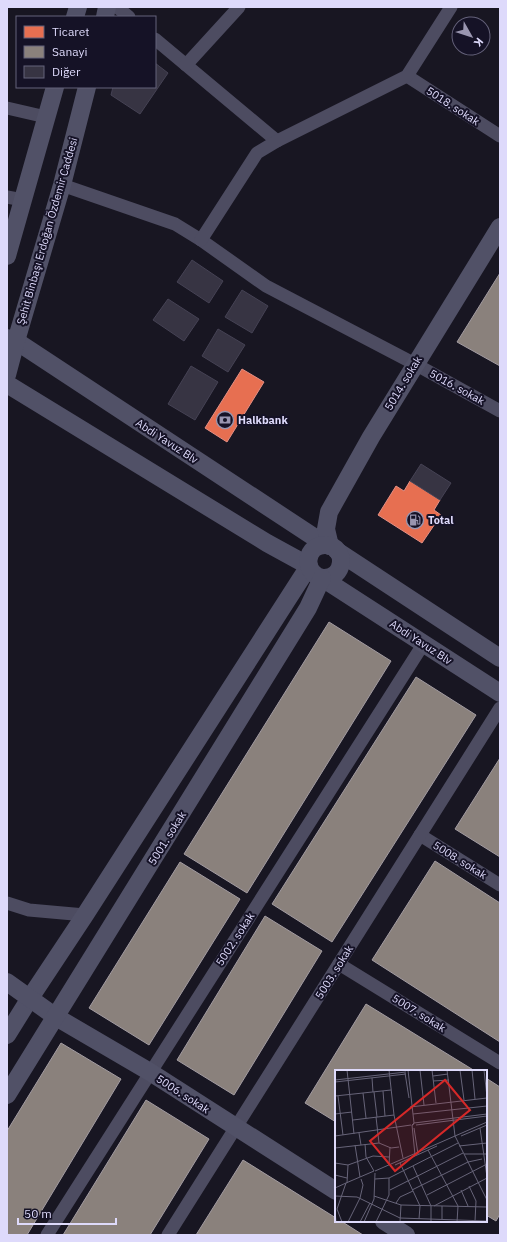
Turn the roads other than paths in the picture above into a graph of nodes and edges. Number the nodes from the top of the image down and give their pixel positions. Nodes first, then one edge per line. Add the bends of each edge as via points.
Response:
1 (116, 7) edge
2 (239, 7) edge
3 (451, 7) edge
4 (128, 16) edge
5 (156, 40) edge
6 (186, 65) junction
7 (406, 76) junction
8 (55, 88) edge
9 (87, 88) edge
10 (7, 108) edge
11 (46, 117) junction
12 (500, 136) edge
13 (278, 141) junction
14 (62, 185) junction
15 (15, 198) edge
16 (500, 227) edge
17 (201, 240) junction
18 (7, 256) edge
19 (11, 340) edge
20 (415, 364) junction
21 (7, 375) edge
22 (7, 384) edge
23 (500, 411) edge
24 (331, 547) junction
25 (315, 572) junction
26 (424, 643) junction
27 (500, 658) edge
28 (500, 693) edge
29 (500, 708) edge
30 (420, 835) junction
31 (500, 885) edge
32 (7, 903) edge
33 (85, 916) junction
34 (339, 964) junction
35 (7, 982) edge
36 (30, 998) junction
37 (56, 1017) junction
38 (7, 1035) edge
39 (500, 1063) edge
40 (150, 1072) junction
41 (7, 1095) edge
42 (236, 1128) junction
43 (335, 1190) edge
44 (386, 1222) edge
45 (47, 1235) edge
46 (168, 1235) edge
47 (406, 1235) edge

1 - 4 street
2 - 6 street
3 - 7 street
5 - 6 street
6 - 13 street
7 - 12 street, 5018. sokak
7 - 13 street
8 - 11 street
9 - 14 street, Şehit Binbaşı Erdoğan Özdemir Caddesi
10 - 11 street
11 - 15 street
13 - 17 street via 257,153
14 - 17 street, 5016. sokak via 175,224
14 - 19 street, Şehit Binbaşı Erdoğan Özdemir Caddesi
15 - 18 street
16 - 20 street, 5014. sokak
17 - 20 street, 5016. sokak via 266,286
19 - 21 street, Şehit Binbaşı Erdoğan Özdemir Caddesi
19 - 24 street, Abdi Yavuz Blv
20 - 23 street, 5016. sokak
20 - 24 street, 5014. sokak via 329,512 326,529
22 - 25 street, Abdi Yavuz Blv
24 - 25 street via 317,547 313,550 309,557
24 - 25 street via 341,559 338,572 331,577
24 - 27 street, Abdi Yavuz Blv
25 - 26 street, Abdi Yavuz Blv
25 - 33 street
25 - 37 street, 5001. sokak via 308,608
26 - 28 street, Abdi Yavuz Blv
26 - 40 street, 5002. sokak
29 - 30 street, 5003. sokak
30 - 31 street, 5008. sokak
30 - 34 street, 5003. sokak
32 - 33 street via 29,910
33 - 36 street
34 - 39 street, 5007. sokak
34 - 42 street, 5003. sokak
35 - 36 street, 5006. sokak
36 - 37 street, 5006. sokak
36 - 38 street
37 - 40 street, 5006. sokak
37 - 41 street, 5001. sokak
40 - 42 street, 5006. sokak
40 - 45 street, 5002. sokak
42 - 43 street, 5006. sokak
42 - 46 street, 5003. sokak
44 - 47 street

